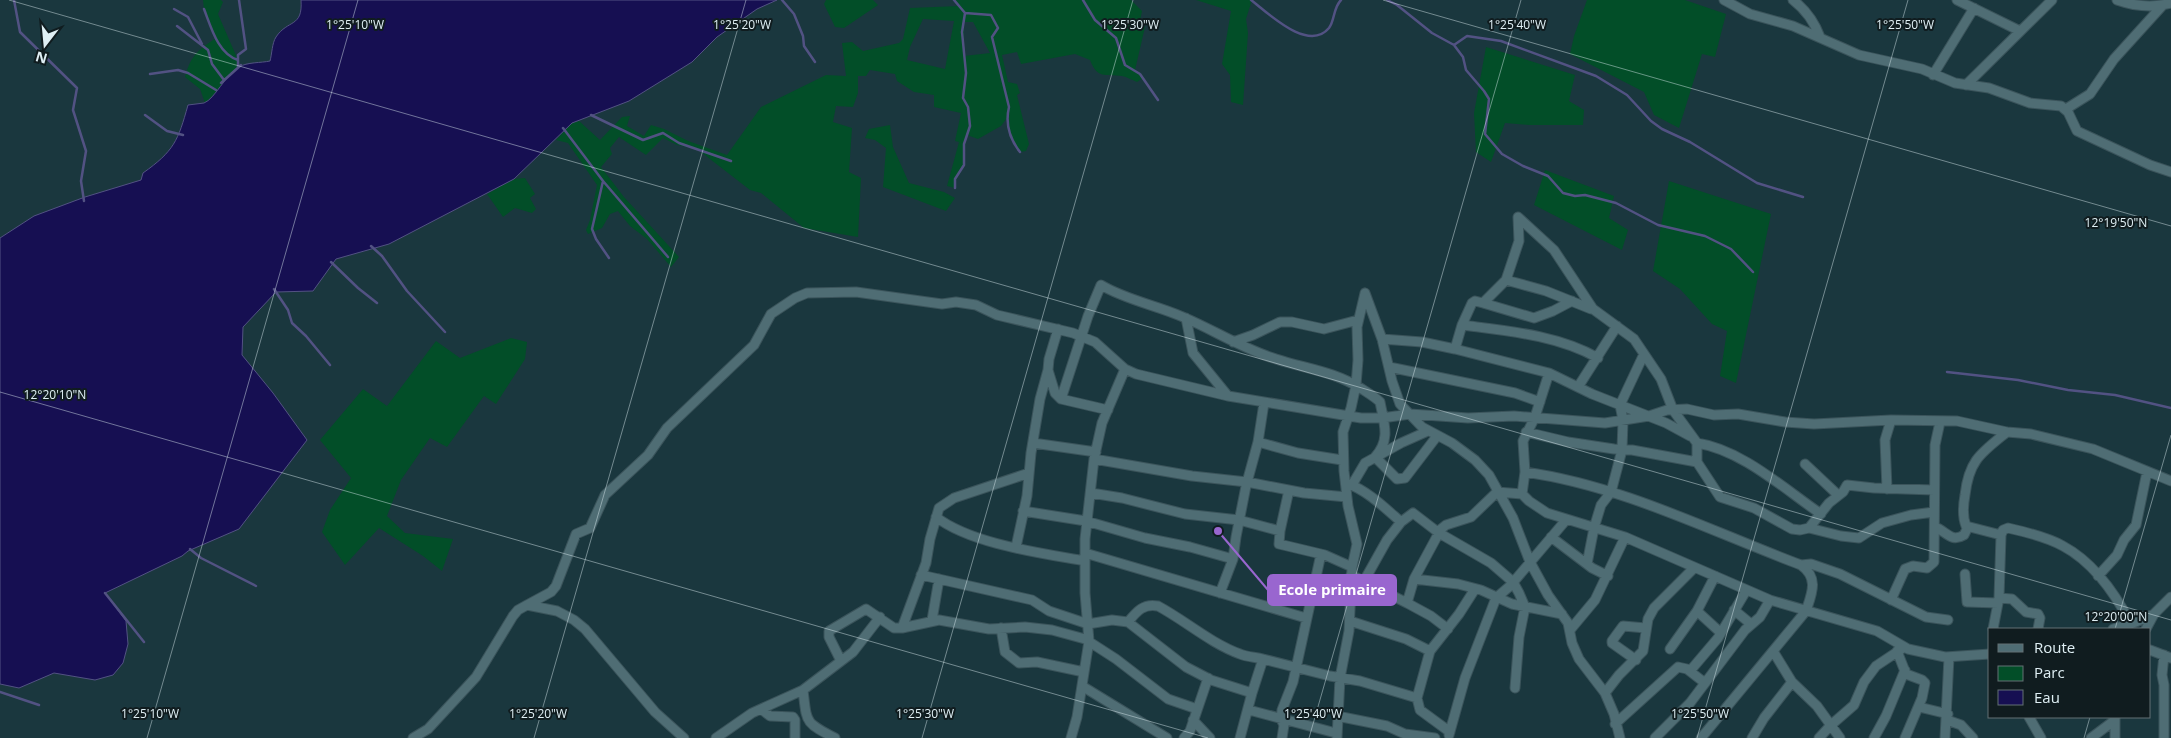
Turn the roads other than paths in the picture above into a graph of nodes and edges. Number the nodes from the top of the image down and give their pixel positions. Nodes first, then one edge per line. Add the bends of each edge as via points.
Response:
1 (1724, 0) edge
2 (1793, 0) edge
3 (1957, 0) edge
4 (2052, 0) edge
5 (2117, 0) edge
6 (2166, 4) edge
7 (1974, 8) junction
8 (2020, 31) junction
9 (1820, 37) junction
10 (1933, 75) junction
11 (1966, 85) junction
12 (2066, 109) junction
13 (2171, 172) edge
14 (1506, 280) junction
15 (1572, 301) junction
16 (1483, 303) junction
17 (1593, 309) junction
18 (1186, 318) junction
19 (1358, 320) junction
20 (1462, 324) junction
21 (1617, 326) junction
22 (1058, 329) junction
23 (1081, 336) junction
24 (1382, 339) junction
25 (1233, 342) junction
26 (1455, 349) junction
27 (1644, 354) junction
28 (1598, 358) junction
29 (1389, 367) junction
30 (1125, 369) junction
31 (1048, 370) junction
32 (1549, 374) junction
33 (1356, 385) junction
34 (1578, 388) junction
35 (1228, 396) junction
36 (1061, 399) junction
37 (1540, 402) junction
38 (1264, 403) junction
39 (1620, 405) junction
40 (1108, 410) junction
41 (1673, 410) junction
42 (1410, 414) junction
43 (1348, 416) junction
44 (1649, 416) junction
45 (1535, 417) junction
46 (1382, 418) junction
47 (1623, 420) junction
48 (1891, 420) junction
49 (1940, 422) junction
50 (1428, 431) junction
51 (1526, 432) junction
52 (2007, 432) junction
53 (1437, 436) junction
54 (1695, 441) junction
55 (1258, 442) junction
56 (1033, 443) junction
57 (1622, 450) junction
58 (1095, 455) junction
59 (1376, 457) junction
60 (1342, 460) junction
61 (1697, 462) junction
62 (1804, 464) dead end
63 (1525, 472) junction
64 (2146, 472) junction
65 (1029, 473) junction
66 (2171, 481) edge
67 (1247, 482) junction
68 (1349, 484) junction
69 (1887, 489) junction
70 (1289, 490) junction
71 (1934, 490) junction
72 (1497, 492) junction
73 (1611, 492) junction
74 (1090, 493) junction
75 (1522, 494) junction
76 (1838, 495) junction
77 (1347, 497) junction
78 (1024, 511) junction
79 (1934, 512) junction
80 (1820, 514) junction
81 (936, 517) junction
82 (1239, 520) junction
83 (1566, 520) junction
84 (1086, 521) junction
85 (1402, 522) junction
86 (1935, 527) junction
87 (1968, 527) junction
88 (1594, 528) junction
89 (1809, 528) junction
90 (1280, 531) junction
91 (1439, 533) junction
92 (2001, 535) junction
93 (1551, 537) junction
94 (1625, 537) junction
95 (1016, 547) junction
96 (1321, 554) junction
97 (1085, 557) junction
98 (1234, 559) junction
99 (1530, 562) junction
100 (1587, 564) junction
101 (1802, 565) junction
102 (1694, 568) junction
103 (1352, 571) junction
104 (1965, 574) dead end
105 (921, 575) junction
106 (1608, 576) junction
107 (1715, 576) junction
108 (2098, 576) junction
109 (939, 579) junction
110 (1414, 579) junction
111 (1364, 581) junction
112 (1513, 582) junction
113 (1475, 589) junction
114 (1746, 591) junction
115 (1220, 593) junction
116 (2171, 597) edge
117 (1496, 598) junction
118 (1770, 600) junction
119 (1891, 600) junction
120 (1998, 600) junction
121 (1407, 603) junction
122 (527, 605) junction
123 (1525, 607) junction
124 (1734, 610) junction
125 (1806, 610) junction
126 (1697, 611) junction
127 (1562, 614) junction
128 (2154, 614) junction
129 (880, 617) junction
130 (1306, 618) junction
131 (932, 620) junction
132 (1948, 620) dead end
133 (1350, 621) junction
134 (1128, 622) junction
135 (1088, 624) junction
136 (1751, 624) junction
137 (2131, 624) junction
138 (902, 628) junction
139 (1001, 628) junction
140 (1646, 628) junction
141 (1993, 628) edge
142 (2038, 628) edge
143 (2117, 628) edge
144 (2147, 628) edge
145 (1448, 629) junction
146 (1570, 630) junction
147 (1720, 633) junction
148 (1089, 641) junction
149 (1670, 649) dead end
150 (1900, 649) junction
151 (2151, 650) edge
152 (1430, 651) junction
153 (1772, 651) junction
154 (1988, 654) edge
155 (1949, 657) junction
156 (2167, 657) edge
157 (1264, 659) junction
158 (1636, 660) junction
159 (841, 661) junction
160 (1296, 666) junction
161 (1904, 670) junction
162 (1690, 671) junction
163 (1084, 672) junction
164 (2166, 677) edge
165 (1208, 678) junction
166 (1340, 678) junction
167 (1792, 682) junction
168 (1705, 683) junction
169 (1082, 686) junction
170 (1516, 688) dead end
171 (804, 690) junction
172 (1252, 693) junction
173 (1605, 693) junction
174 (1417, 698) junction
175 (1919, 707) junction
176 (761, 709) junction
177 (1197, 709) junction
178 (1249, 710) junction
179 (1337, 716) junction
180 (1948, 717) junction
181 (2029, 718) edge
182 (2115, 718) edge
183 (1281, 719) junction
184 (1193, 720) junction
185 (2167, 723) edge
186 (1615, 724) junction
187 (1830, 725) junction
188 (1449, 735) edge
189 (1337, 736) edge
190 (1707, 736) edge
191 (413, 738) edge
192 (684, 738) edge
193 (716, 738) edge
194 (795, 738) edge
195 (835, 738) edge
196 (1071, 738) edge
197 (1168, 738) edge
198 (1184, 738) edge
199 (1210, 738) edge
200 (1240, 738) edge
201 (1282, 738) edge
202 (1435, 738) edge
203 (1620, 738) edge
204 (1655, 738) edge
205 (1752, 738) edge
206 (1819, 738) edge
207 (1840, 738) edge
208 (1874, 738) edge
209 (1905, 738) edge
210 (1945, 738) edge
211 (1973, 738) edge
212 (2041, 738) edge
213 (2091, 738) edge
214 (2115, 738) edge
215 (2164, 738) edge

1 - 9 street via 1750,14
2 - 9 street via 1809,14
3 - 7 street
4 - 8 street
5 - 6 street via 2144,6
6 - 12 street via 2114,59 2090,94
7 - 8 street
7 - 10 street
8 - 11 street
9 - 10 street via 1859,55 1906,65
10 - 11 street
11 - 12 street via 1989,88 2030,104
12 - 13 street via 2078,131
14 - 15 street
14 - 16 street
14 - 17 street via 1519,241 1518,218 1554,250
15 - 16 street via 1534,318
15 - 17 street
16 - 20 street via 1473,301
17 - 21 street
18 - 23 street via 1115,293 1102,285
18 - 25 street
18 - 35 street via 1193,353
19 - 24 street via 1365,293
19 - 25 street via 1324,329 1280,322
19 - 33 street
20 - 26 street
20 - 28 street via 1569,344
21 - 27 street via 1631,336
21 - 28 street
22 - 23 street
22 - 31 street
22 - 122 street via 997,315 966,303 942,304 856,292 799,296 771,314 754,345 689,405 648,454 605,496 592,525 576,534 556,586
23 - 30 street via 1094,342
23 - 36 street
24 - 26 street
24 - 29 street
25 - 33 street via 1276,359 1339,376
26 - 32 street
27 - 39 street
27 - 41 street via 1661,379
28 - 34 street
29 - 37 street via 1515,393
29 - 42 street via 1397,397
30 - 35 street
30 - 40 street
31 - 36 street via 1056,396
31 - 56 street
32 - 34 street
32 - 37 street
33 - 43 street
33 - 46 street via 1378,399
34 - 39 street
35 - 38 street
36 - 40 street
37 - 45 street
38 - 43 street
38 - 55 street
39 - 44 street
39 - 47 street
40 - 58 street
41 - 44 street
41 - 48 street via 1814,424
41 - 54 street
42 - 45 street via 1468,418
42 - 46 street
42 - 50 street
43 - 46 street
43 - 60 street
44 - 47 street
44 - 54 street
45 - 47 street via 1572,422
45 - 51 street
46 - 59 street via 1386,440
47 - 57 street
48 - 49 street
48 - 69 street via 1886,440
49 - 52 street via 1957,421
49 - 71 street via 1935,439
50 - 53 street
50 - 59 street
51 - 57 street
51 - 63 street via 1523,441
52 - 64 street via 2031,434 2092,449
52 - 87 street via 1975,460 1969,471 1963,513
53 - 59 street via 1405,478 1397,479
53 - 72 street via 1475,460 1489,475
54 - 61 street
54 - 80 street via 1723,449 1750,464
55 - 60 street
55 - 67 street
56 - 58 street
56 - 65 street
57 - 61 street
57 - 73 street
58 - 67 street via 1192,476
58 - 74 street
59 - 68 street via 1362,466
60 - 68 street
61 - 89 street via 1720,497 1742,503 1794,530
62 - 76 street
63 - 73 street
63 - 75 street
64 - 66 street
64 - 108 street via 2136,525 2117,555
65 - 78 street
65 - 81 street via 954,498 939,508
67 - 70 street
67 - 82 street
68 - 77 street
68 - 85 street
69 - 71 street
69 - 76 street via 1848,484
70 - 77 street
70 - 90 street
71 - 79 street
72 - 75 street
72 - 91 street via 1471,517 1446,525
72 - 99 street via 1513,518
73 - 88 street via 1601,506
73 - 101 street
74 - 82 street via 1186,514
74 - 84 street
75 - 83 street via 1540,509
76 - 80 street
77 - 103 street via 1357,544
78 - 84 street
78 - 95 street
79 - 86 street
79 - 89 street via 1885,521 1859,538
80 - 89 street
81 - 95 street via 961,533
81 - 105 street
82 - 90 street
82 - 98 street
83 - 88 street
83 - 93 street
84 - 97 street
84 - 98 street
85 - 91 street via 1412,513
85 - 111 street via 1387,540
86 - 87 street via 1955,538 1963,536
86 - 119 street via 1933,563 1927,568 1913,566 1905,569
87 - 92 street
88 - 94 street
88 - 100 street
90 - 96 street via 1278,542 1282,545
91 - 110 street
91 - 112 street via 1491,563
92 - 108 street via 2008,528 2064,546
92 - 120 street
93 - 99 street
93 - 100 street
94 - 102 street
94 - 106 street
95 - 97 street
96 - 103 street
96 - 130 street
97 - 115 street
97 - 135 street
98 - 115 street
99 - 112 street
99 - 127 street
100 - 106 street
101 - 119 street via 1811,564 1840,574
101 - 125 street via 1814,584
102 - 107 street
102 - 140 street via 1654,608
103 - 111 street
103 - 133 street
104 - 120 street via 1967,602
105 - 109 street
105 - 138 street
106 - 146 street via 1595,600
107 - 114 street
107 - 126 street
108 - 137 street
109 - 131 street
109 - 135 street via 1032,600
110 - 113 street
110 - 121 street
111 - 121 street
112 - 117 street
112 - 123 street
113 - 117 street
113 - 145 street
114 - 118 street
114 - 124 street
115 - 130 street
116 - 128 street
117 - 123 street
117 - 188 street via 1465,678
118 - 125 street
118 - 136 street via 1760,617
119 - 132 street via 1926,617
120 - 141 street
120 - 142 street via 2010,598 2026,612 2038,614
121 - 145 street
122 - 191 street via 513,616 476,677 428,729
122 - 192 street via 557,611 585,628 655,712
123 - 127 street
123 - 170 street via 1519,637
124 - 136 street
124 - 147 street
125 - 150 street via 1877,631
125 - 153 street
126 - 147 street
126 - 149 street
127 - 146 street
128 - 137 street
128 - 144 street
129 - 138 street via 894,628
129 - 159 street via 853,652
129 - 159 street via 866,609 829,631
130 - 160 street
131 - 138 street
131 - 139 street via 979,628
133 - 152 street via 1406,639
133 - 166 street
134 - 135 street via 1112,620
134 - 157 street via 1138,610 1150,605 1158,606 1227,649
134 - 165 street via 1186,667
135 - 148 street
136 - 168 street
137 - 143 street
139 - 148 street via 1052,630
139 - 163 street via 1005,652 1019,663 1037,662
140 - 158 street via 1643,651
140 - 158 street via 1623,626 1612,642
145 - 152 street
146 - 173 street via 1579,659
147 - 162 street
148 - 163 street
148 - 177 street via 1168,699
150 - 155 street
150 - 161 street
150 - 187 street via 1876,666 1864,682 1854,706
151 - 156 street
152 - 174 street
153 - 167 street
153 - 190 street
154 - 155 street
155 - 180 street
156 - 164 street
157 - 160 street
157 - 172 street
158 - 173 street
159 - 171 street
160 - 166 street
160 - 183 street
161 - 175 street via 1926,683
161 - 208 street
162 - 168 street
162 - 186 street via 1684,667 1676,668
163 - 169 street
164 - 185 street
165 - 172 street
165 - 177 street
166 - 174 street
166 - 179 street
167 - 187 street via 1817,706
167 - 205 street
168 - 204 street
169 - 196 street
169 - 197 street
171 - 176 street
171 - 195 street via 807,720
172 - 178 street
173 - 186 street
174 - 188 street via 1422,711
175 - 180 street
175 - 209 street
176 - 193 street
176 - 194 street via 770,716 793,718
177 - 184 street
178 - 183 street
178 - 200 street
179 - 189 street
179 - 202 street via 1387,726 1405,734
180 - 210 street
180 - 211 street
181 - 212 street
182 - 213 street
182 - 214 street
183 - 189 street
183 - 201 street via 1284,725
184 - 198 street
184 - 199 street
185 - 215 street
186 - 203 street
187 - 206 street
187 - 207 street

